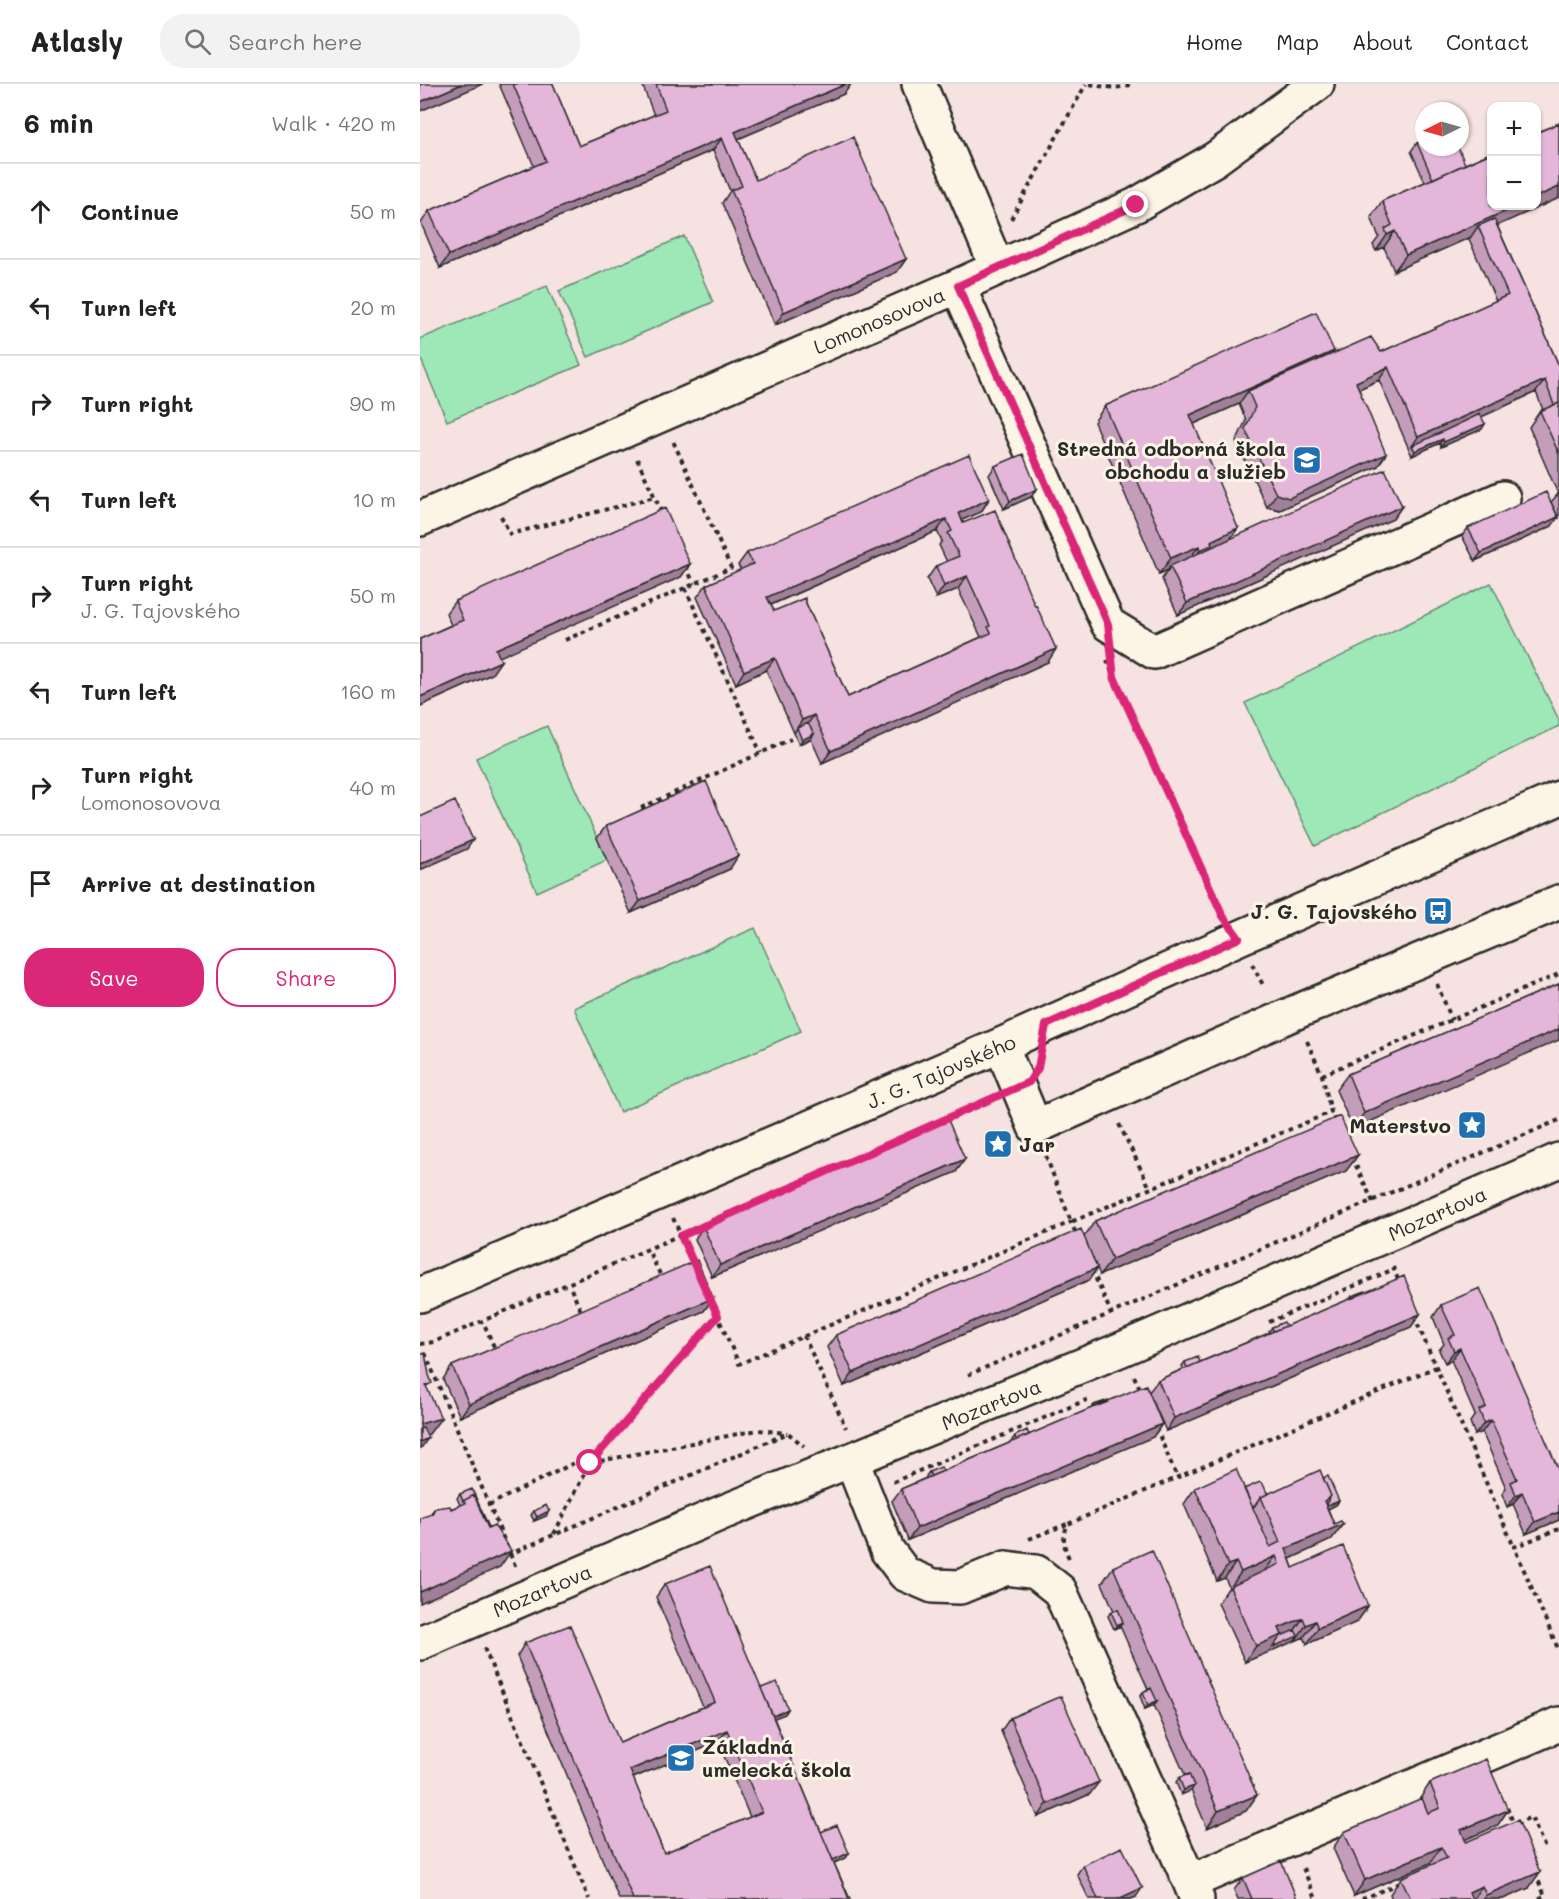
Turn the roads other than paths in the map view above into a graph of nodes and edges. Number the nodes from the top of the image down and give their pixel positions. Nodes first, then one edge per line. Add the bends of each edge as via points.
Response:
1 (919, 84) edge
2 (1317, 84) edge
3 (994, 260) junction
4 (958, 286) junction
5 (1503, 498) dead end
6 (420, 519) edge
7 (1558, 803) edge
8 (1559, 902) edge
9 (1001, 1045) junction
10 (1559, 1160) edge
11 (420, 1296) edge
12 (852, 1461) junction
13 (420, 1643) edge
14 (1559, 1724) edge
15 (1194, 1890) edge

1 - 3 street
2 - 3 street, Lomonosovova via 1215,159 1136,205
3 - 4 street, Lomonosovova
4 - 5 street via 1106,640 1154,652
4 - 6 street, Lomonosovova
7 - 9 street, J. G. Tajovského via 1239,938
8 - 9 street via 1294,1012 1035,1127
9 - 11 street, J. G. Tajovského
10 - 12 street, Mozartova
12 - 13 street, Mozartova
12 - 15 street via 887,1550 905,1574 933,1586 960,1587 1006,1568 1036,1572 1060,1591
14 - 15 street

